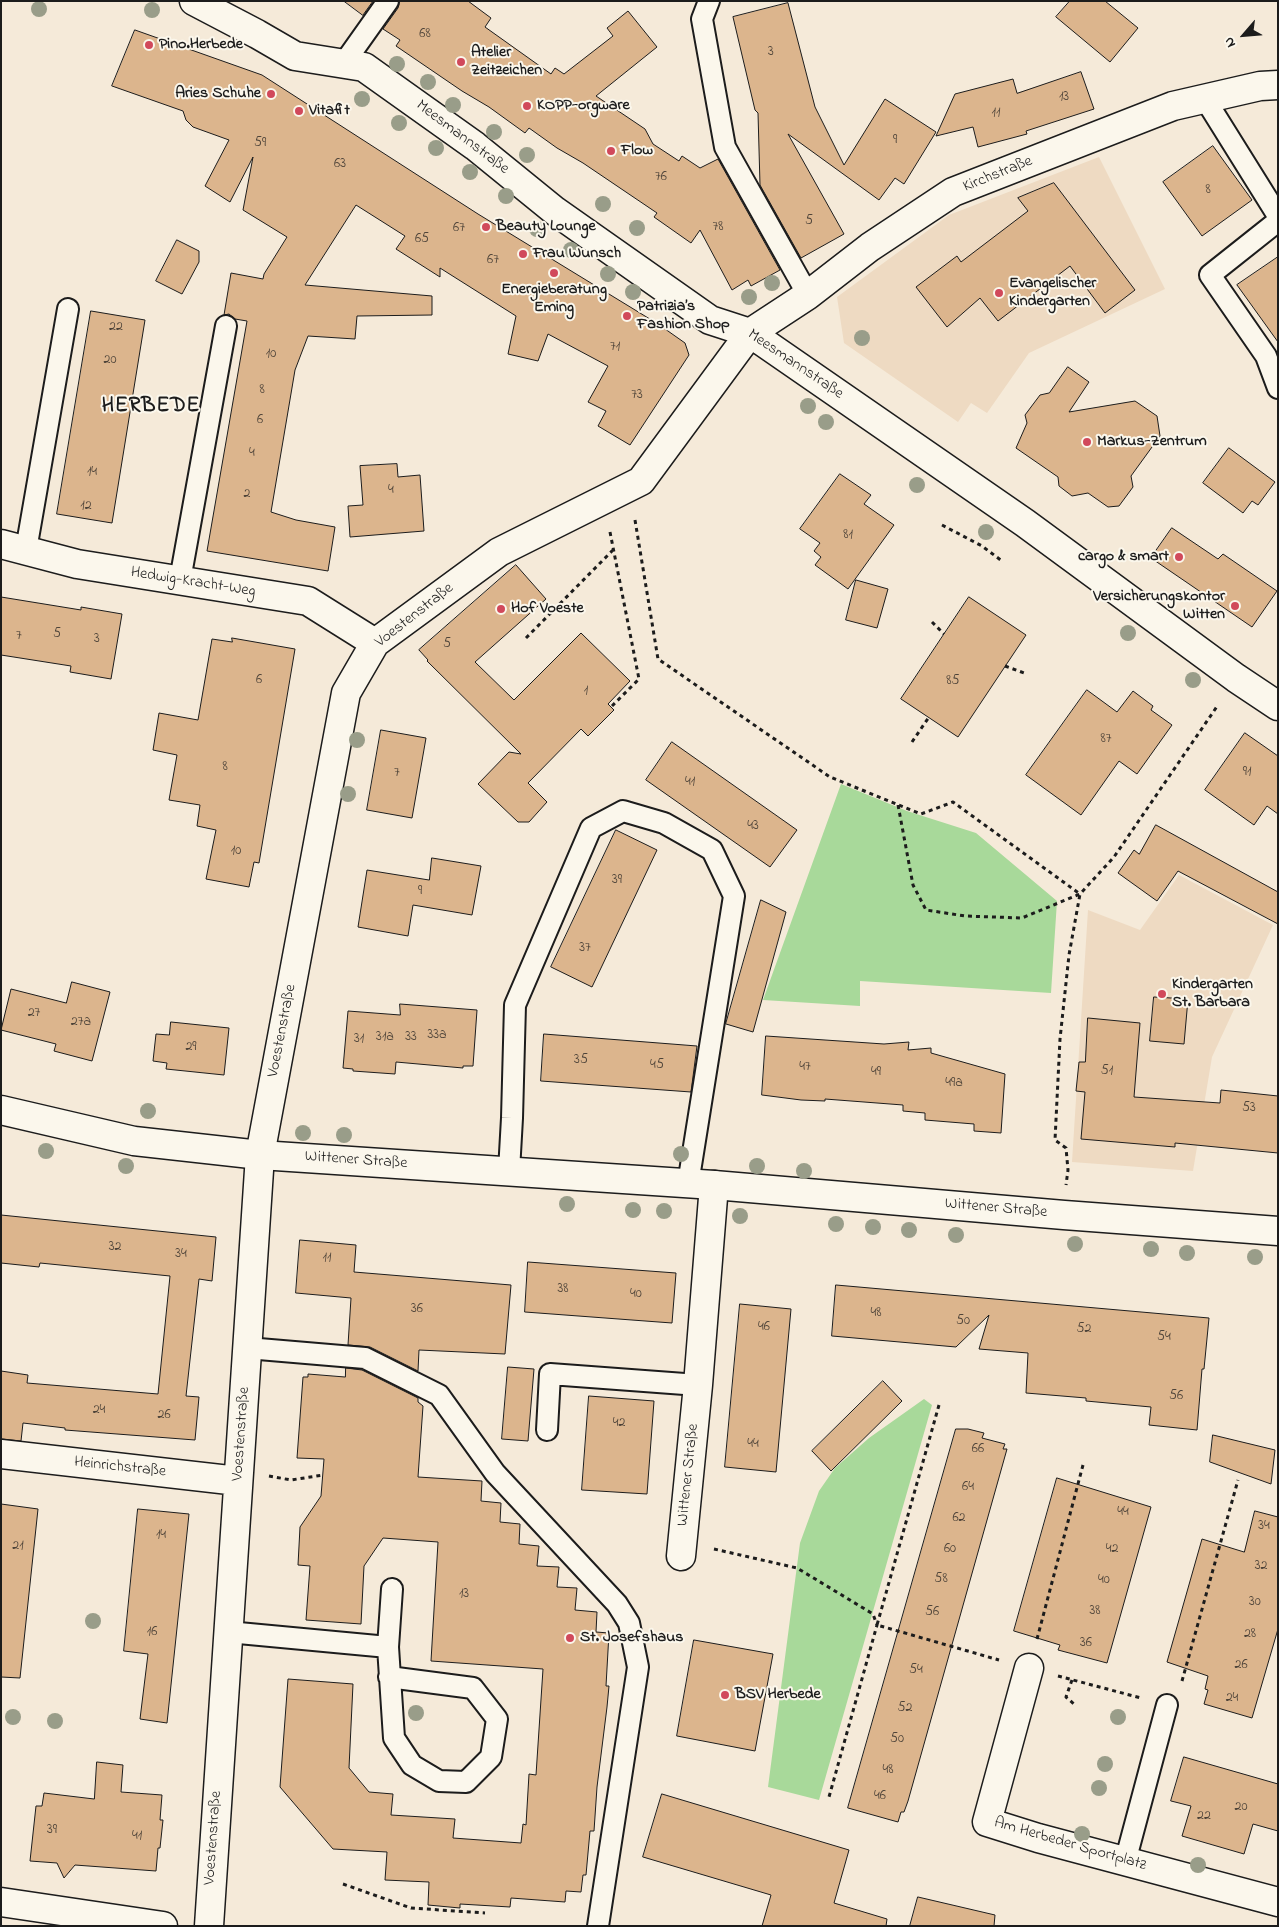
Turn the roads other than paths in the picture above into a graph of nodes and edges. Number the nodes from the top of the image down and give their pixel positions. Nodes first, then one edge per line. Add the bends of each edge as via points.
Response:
1 (194, 1) edge
2 (388, 1) edge
3 (709, 1) edge
4 (344, 64) junction
5 (1278, 85) edge
6 (1205, 99) junction
7 (1278, 216) edge
8 (1278, 221) edge
9 (808, 295) junction
10 (68, 309) dead end
11 (226, 326) dead end
12 (750, 333) junction
13 (1278, 388) edge
14 (13, 547) edge
15 (180, 580) junction
16 (375, 643) junction
17 (1278, 706) edge
18 (1, 1110) edge
19 (260, 1154) junction
20 (509, 1171) junction
21 (701, 1184) junction
22 (1278, 1231) edge
23 (247, 1348) junction
24 (698, 1385) junction
25 (547, 1430) dead end
26 (1, 1454) edge
27 (239, 1476) junction
28 (681, 1549) road end
29 (392, 1589) dead end
30 (228, 1632) junction
31 (388, 1647) junction
32 (1029, 1668) road end
33 (389, 1677) junction
34 (1167, 1705) road end
35 (1125, 1862) junction
36 (1, 1902) edge
37 (1278, 1902) edge
38 (163, 1926) edge
39 (209, 1926) edge
40 (598, 1926) edge

1 - 4 street, Meesmannstraße via 295,56
2 - 4 lane
3 - 9 lane via 702,19 725,148
4 - 12 street, Meesmannstraße via 364,67 475,146 555,211 710,320
5 - 6 street, Kirchstraße
6 - 7 lane
6 - 9 street, Kirchstraße via 1173,106 953,192 870,247
8 - 13 lane via 1210,275 1266,356
9 - 12 street, Kirchstraße
10 - 14 lane
11 - 15 lane
12 - 16 street, Voestenstraße via 641,481 499,552
12 - 17 street, Meesmannstraße via 1057,546
14 - 15 street, Hedwig-Kracht-Weg via 77,564
15 - 16 street, Hedwig-Kracht-Weg via 308,601
16 - 19 street, Voestenstraße via 346,693
18 - 19 street, Wittener Straße via 134,1141
19 - 20 street, Wittener Straße
19 - 23 street, Voestenstraße
20 - 21 street, Wittener Straße
20 - 21 lane via 515,1005 591,828 623,811 664,823 712,850 734,896
21 - 22 street, Wittener Straße
21 - 24 street, Wittener Straße
23 - 27 street, Voestenstraße
23 - 40 lane via 365,1358 439,1395 495,1474 617,1604 629,1623 638,1667
24 - 25 lane via 550,1374
24 - 28 street, Wittener Straße
26 - 27 street, Heinrichstraße
27 - 30 street, Voestenstraße
29 - 31 lane
30 - 31 lane
30 - 39 street, Voestenstraße
31 - 33 lane
32 - 35 street, Am Herbeder Sportplatz via 987,1822
33 - 33 lane via 394,1738 412,1765 438,1782 466,1782 491,1758 497,1719 473,1688
34 - 35 lane
35 - 37 street, Am Herbeder Sportplatz
36 - 38 street

